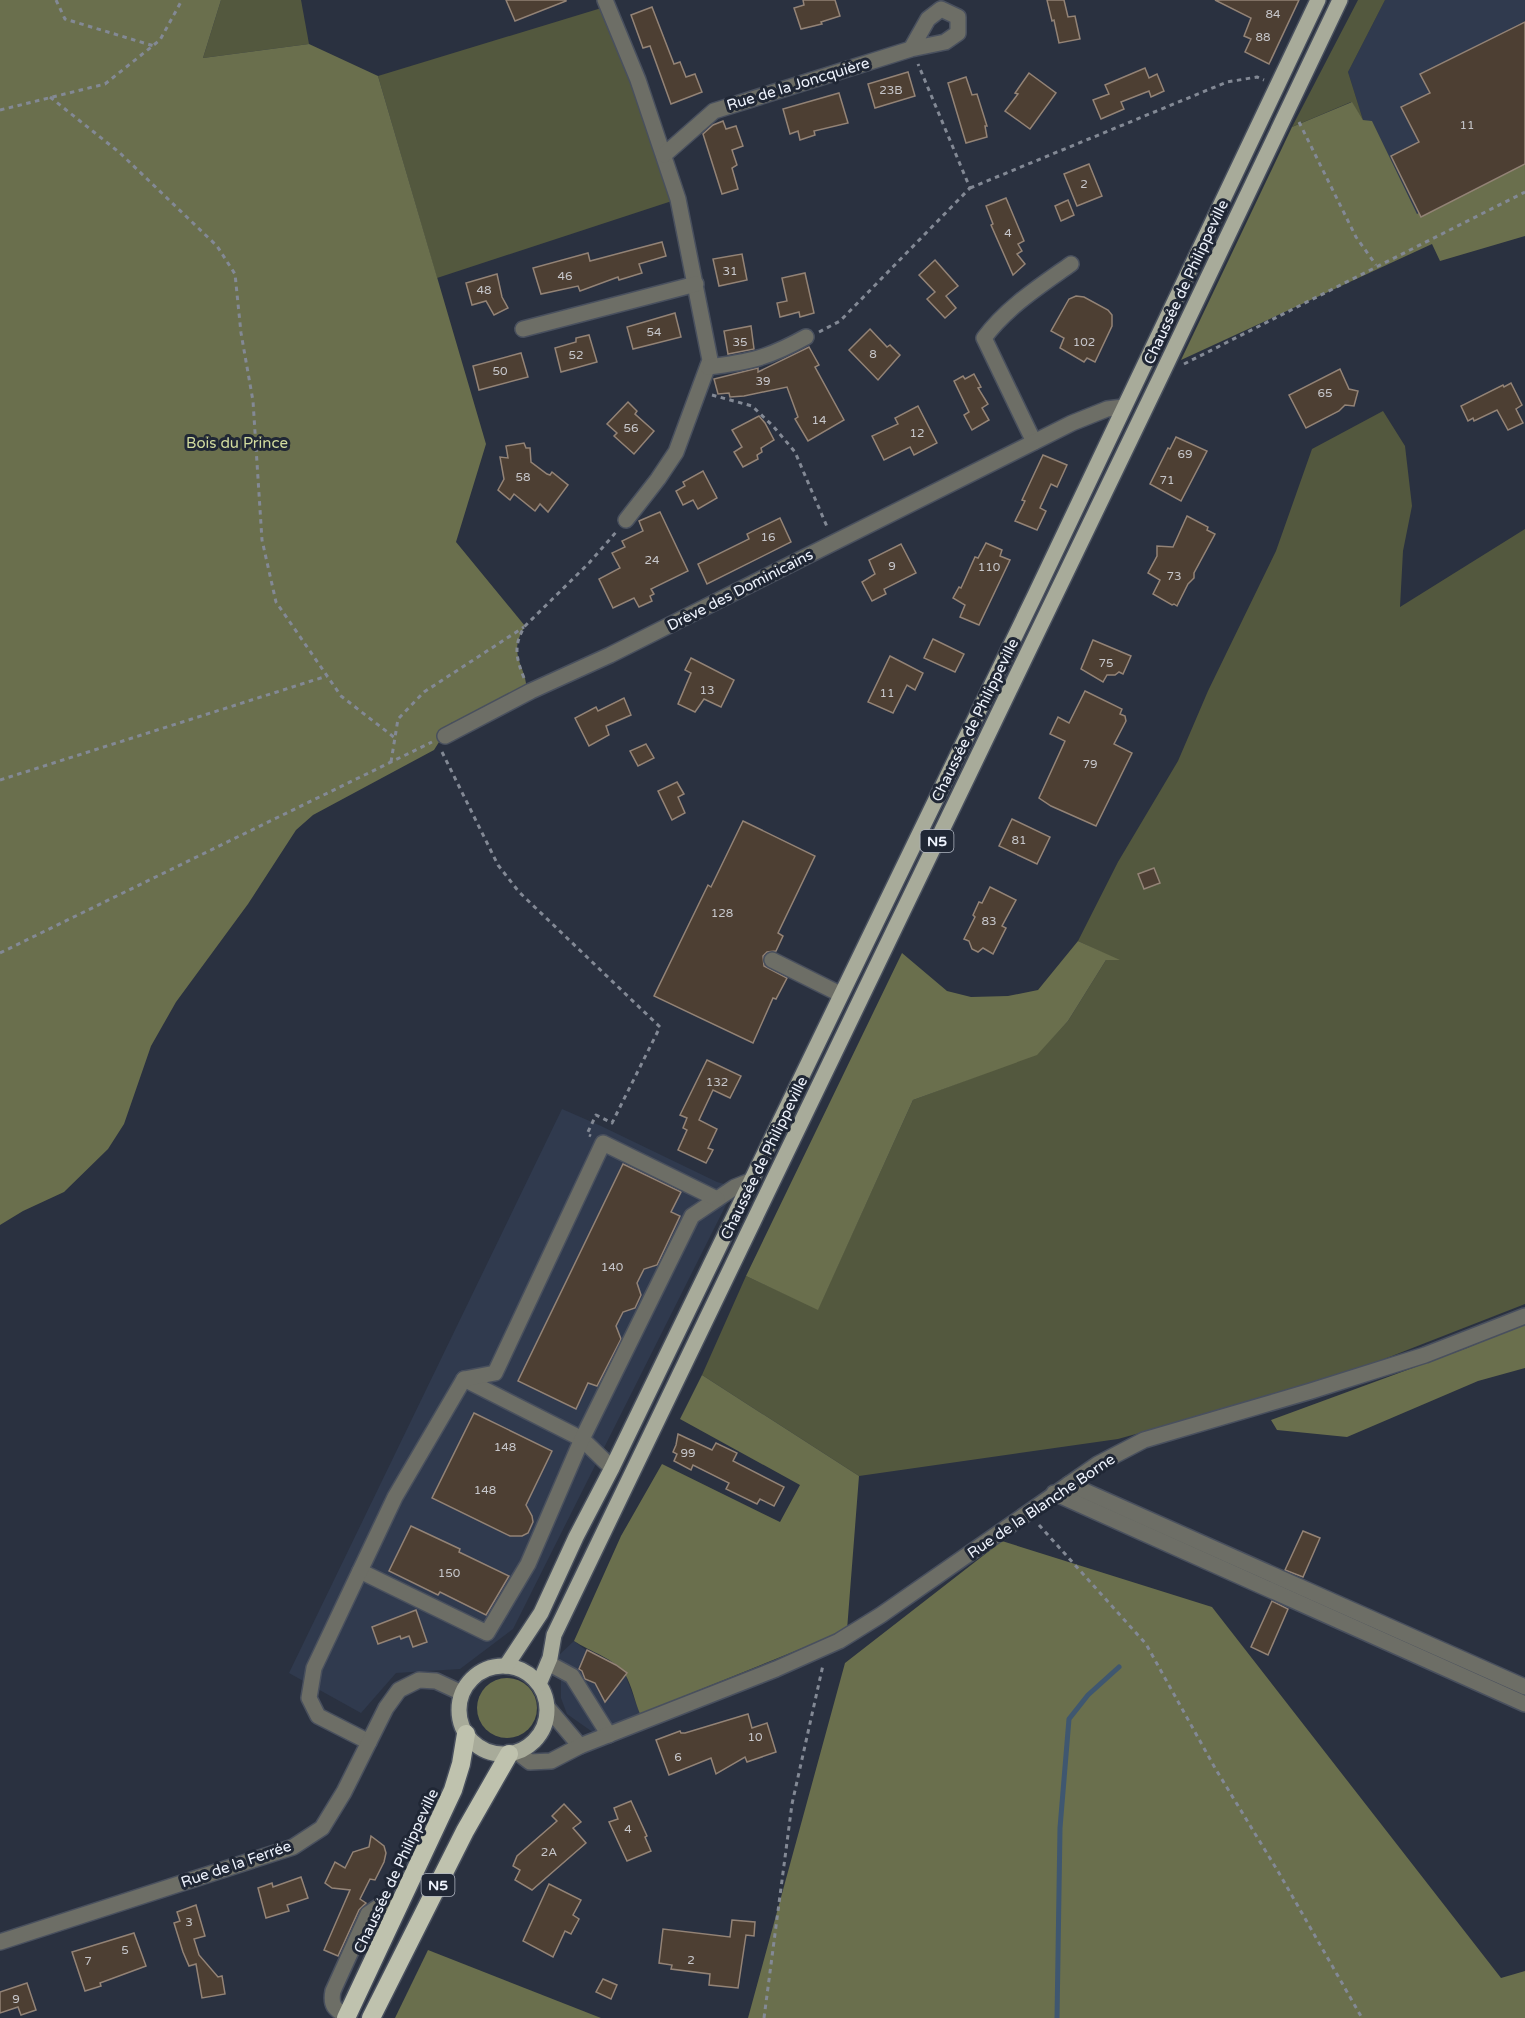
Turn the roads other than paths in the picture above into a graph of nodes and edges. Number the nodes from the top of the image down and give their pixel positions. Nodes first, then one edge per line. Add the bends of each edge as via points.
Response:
1 (605, 0) edge
2 (1318, 0) edge
3 (1340, 0) edge
4 (911, 49) road end
5 (664, 155) junction
6 (1071, 264) dead end
7 (696, 284) junction
8 (523, 329) dead end
9 (806, 337) road end
10 (708, 367) junction
11 (1124, 406) junction
12 (1034, 442) junction
13 (626, 520) road end
14 (441, 738) road end
15 (772, 960) dead end
16 (840, 994) junction
17 (750, 1182) junction
18 (717, 1199) junction
19 (1525, 1316) edge
20 (464, 1379) junction
21 (582, 1439) junction
22 (612, 1468) junction
23 (1069, 1484) junction
24 (1054, 1493) junction
25 (360, 1571) junction
26 (548, 1663) junction
27 (506, 1666) junction
28 (539, 1684) junction
29 (1525, 1687) edge
30 (462, 1693) junction
31 (1525, 1704) edge
32 (548, 1708) junction
33 (466, 1734) junction
34 (609, 1735) junction
35 (369, 1742) junction
36 (580, 1746) junction
37 (513, 1753) junction
38 (400, 1904) junction
39 (0, 1942) edge
40 (347, 2018) edge
41 (371, 2018) edge

1 - 5 street
2 - 11 main road, Chaussée de Philippeville / N5
3 - 26 main road, Chaussée de Philippeville / N5 via 557,1629
4 - 5 street, Rue de la Joncquière via 714,111
5 - 7 street
6 - 12 street via 996,321 984,338
7 - 8 street
7 - 10 street
9 - 10 street via 777,353 748,362
10 - 13 street via 676,452
11 - 12 street, Drève des Dominicains via 1071,423
11 - 16 main road, Chaussée de Philippeville / N5
12 - 14 street, Drève des Dominicains
15 - 16 street
16 - 17 main road, Chaussée de Philippeville / N5
17 - 18 street
17 - 22 main road, Chaussée de Philippeville / N5
18 - 20 street via 603,1143 495,1373
18 - 21 street via 692,1216
19 - 23 street, Rue de la Blanche Borne via 1425,1355 1144,1440
20 - 21 street
20 - 25 street via 395,1497
21 - 22 street
21 - 25 street via 528,1564 487,1633
22 - 27 main road, Chaussée de Philippeville / N5 via 540,1613
23 - 24 street, Rue de la Blanche Borne
23 - 29 street
24 - 31 street
24 - 34 street, Rue de la Blanche Borne via 839,1641
25 - 35 street via 314,1668 309,1698 318,1716
26 - 28 main road, Chaussée de Philippeville / N5
26 - 34 street via 572,1676
27 - 28 main road via 518,1668
27 - 30 main road via 479,1672
28 - 32 main road
30 - 33 main road, N5 via 460,1721
30 - 35 street, Rue de la Ferrée via 436,1681 419,1680 399,1690
32 - 36 street
32 - 37 main road, N5 via 541,1734
33 - 37 main road via 485,1750
33 - 38 highway, Chaussée de Philippeville / N5 via 453,1790
34 - 36 street, Rue de la Blanche Borne
35 - 39 street, Rue de la Ferrée via 322,1828 293,1847
36 - 37 street, Rue de la Blanche Borne via 551,1761 530,1762
37 - 41 highway, N5 via 465,1831
38 - 40 highway, Chaussée de Philippeville / N5
38 - 40 street via 387,1900 368,1914 331,2000 334,2009

